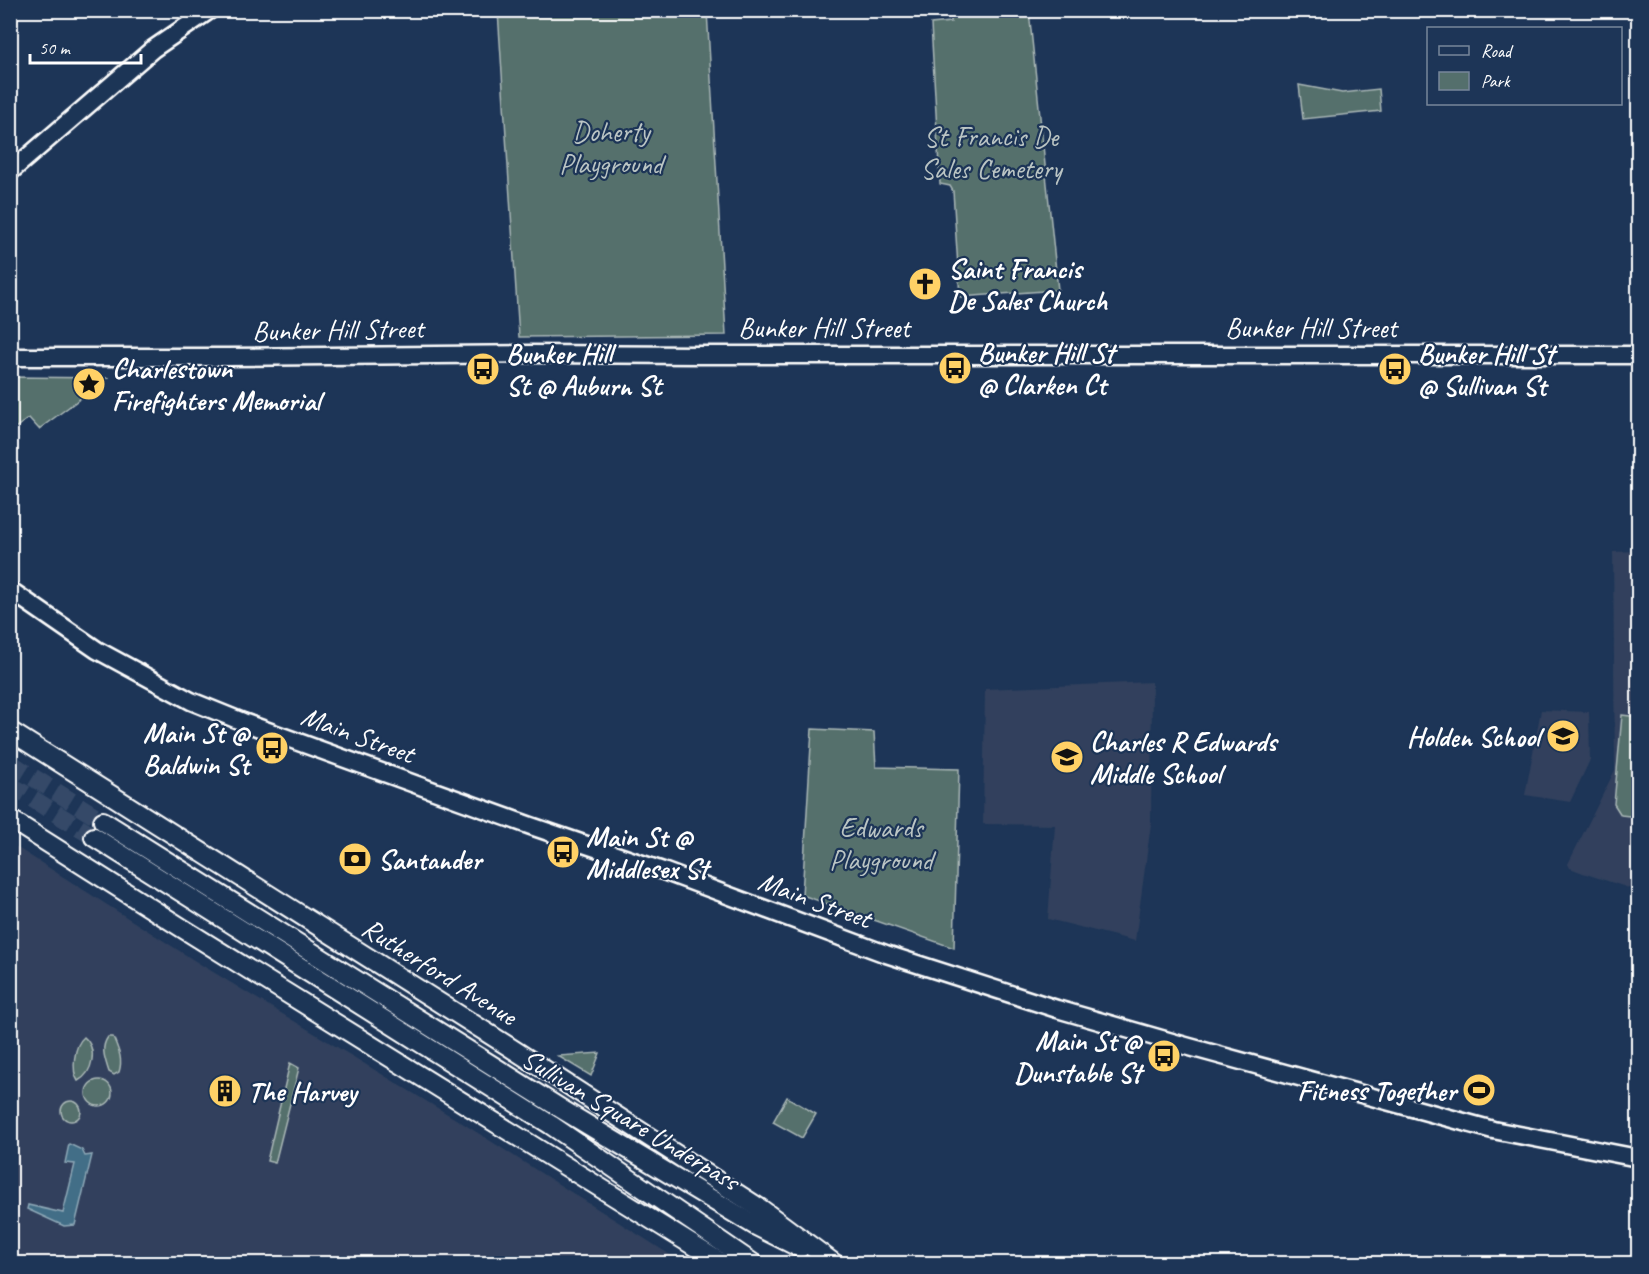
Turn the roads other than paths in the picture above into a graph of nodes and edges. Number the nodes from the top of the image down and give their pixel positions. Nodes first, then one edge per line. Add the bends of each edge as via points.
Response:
1 (210, 10) edge
2 (10, 172) edge
3 (1638, 354) edge
4 (10, 357) edge
5 (10, 590) edge
6 (10, 732) edge
7 (10, 819) edge
8 (103, 821) tunnel mouth
9 (94, 837) tunnel mouth
10 (1638, 1158) edge
11 (723, 1263) edge
12 (754, 1263) edge
13 (830, 1263) edge
14 (835, 1263) edge

1 - 2 main road via 153,49
3 - 4 main road, Bunker Hill Street
5 - 10 main road, Main Street via 97,650 192,701 886,954 1057,1009 1493,1130
6 - 14 main road, Rutherford Avenue via 742,1197
7 - 11 main road
8 - 13 main road, Sullivan Square Underpass via 686,1186
9 - 12 main road, Sullivan Square Underpass via 551,1125

